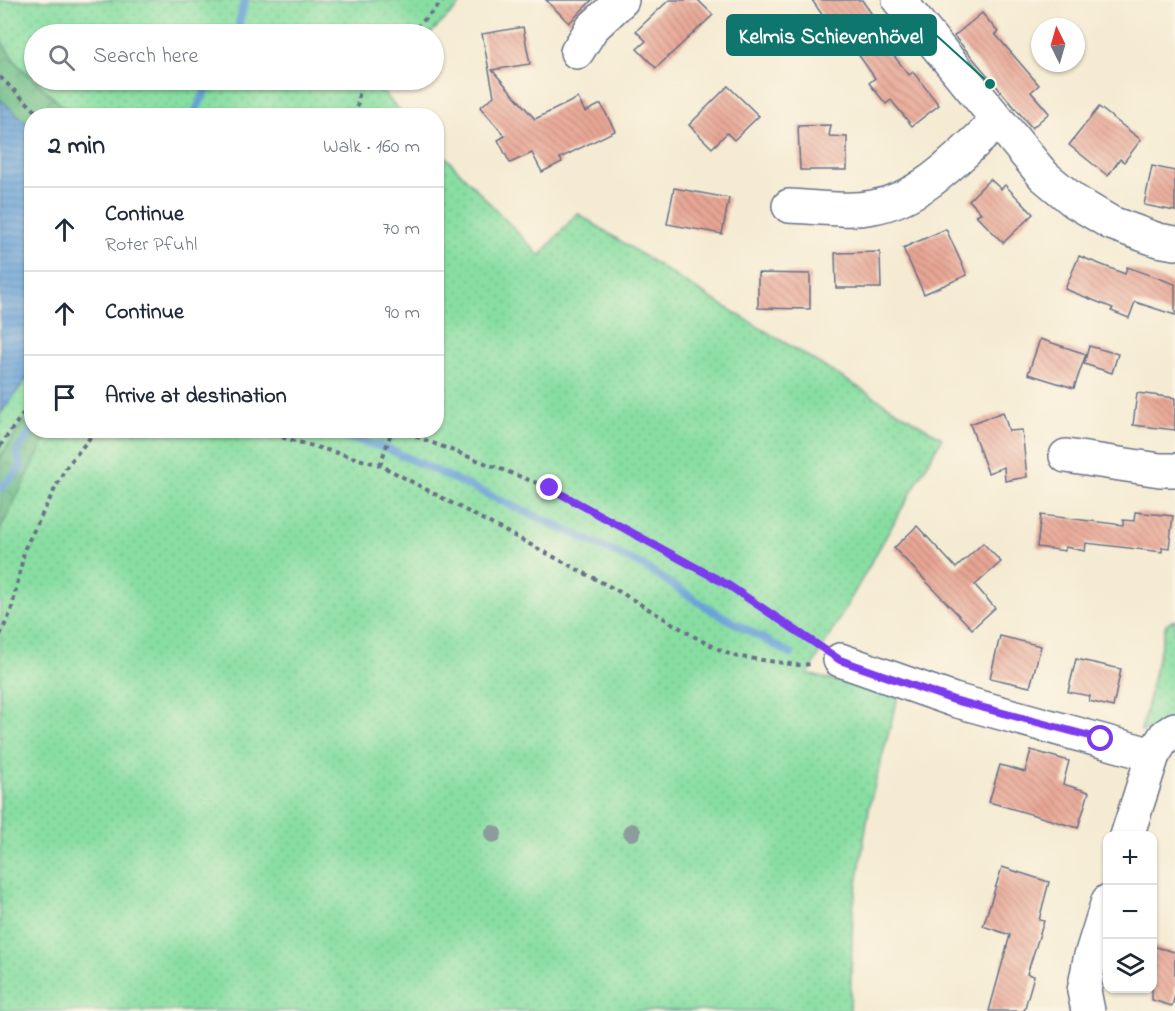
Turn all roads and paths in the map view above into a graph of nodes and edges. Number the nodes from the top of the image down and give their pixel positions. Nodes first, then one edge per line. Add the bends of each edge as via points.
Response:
1 (444, 0) edge
2 (622, 0) edge
3 (899, 0) edge
4 (420, 24) edge
5 (577, 52) dead end
6 (0, 77) edge
7 (361, 90) edge
8 (33, 108) edge
9 (357, 108) edge
10 (998, 121) junction
11 (789, 206) dead end
12 (1175, 243) edge
13 (24, 412) edge
14 (90, 438) edge
15 (284, 438) edge
16 (389, 438) edge
17 (420, 438) edge
18 (0, 446) edge
19 (1065, 456) dead end
20 (380, 465) junction
21 (1175, 470) edge
22 (0, 635) edge
23 (840, 660) junction
24 (1175, 729) edge
25 (1153, 755) junction
26 (1129, 831) edge
27 (1103, 915) edge
28 (1088, 1011) edge

1 - 4 path
2 - 5 street via 592,28
3 - 10 street
6 - 8 path
7 - 9 path
10 - 11 street via 933,179 902,199 871,208
10 - 12 street via 1044,176 1074,201 1111,223
13 - 18 path
14 - 22 path via 65,469 25,548 11,612
15 - 20 path
16 - 20 path
17 - 23 path via 550,488 728,585
19 - 21 street
20 - 23 path via 733,656 798,665
23 - 25 street via 954,700
24 - 25 street via 1165,735
25 - 26 street
27 - 28 street via 1084,991

